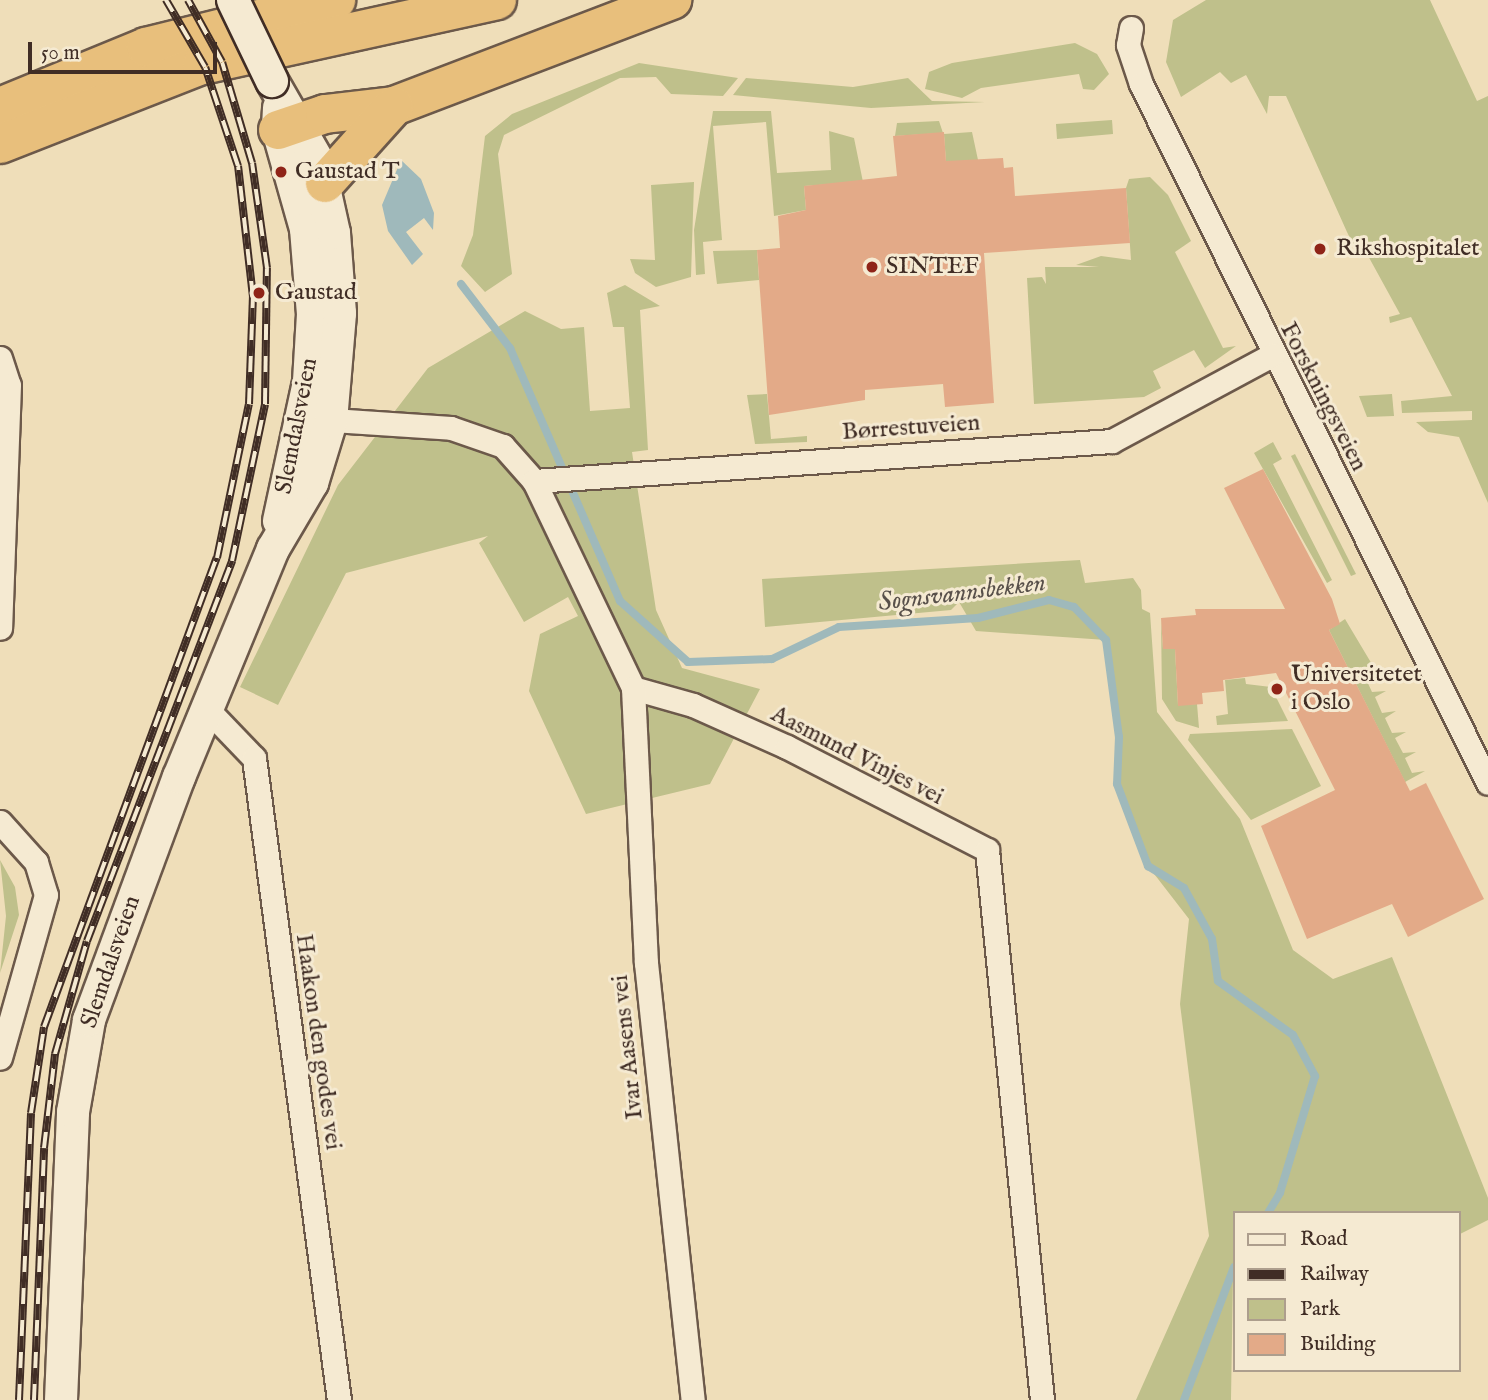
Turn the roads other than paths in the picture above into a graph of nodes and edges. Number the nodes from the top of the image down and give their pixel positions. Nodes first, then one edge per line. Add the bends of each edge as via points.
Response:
1 (233, 0) edge
2 (336, 0) edge
3 (497, 0) edge
4 (672, 0) edge
5 (1131, 28) dead end
6 (394, 106) junction
7 (0, 107) edge
8 (282, 107) junction
9 (0, 144) edge
10 (325, 183) junction
11 (1272, 355) junction
12 (0, 358) edge
13 (317, 419) junction
14 (540, 480) junction
15 (0, 628) edge
16 (634, 688) junction
17 (208, 710) junction
18 (1488, 783) edge
19 (0, 822) edge
20 (0, 1058) edge
21 (61, 1400) edge
22 (339, 1400) edge
23 (693, 1400) edge
24 (1042, 1400) edge

1 - 8 main road, Slemdalsveien, bridge
2 - 7 highway via 146,47
3 - 9 highway via 202,65
4 - 6 highway
5 - 11 street, Forskningsveien via 1128,45 1141,84
6 - 8 highway
6 - 10 highway
8 - 10 main road, Slemdalsveien
8 - 13 main road, Slemdalsveien via 311,279
10 - 13 main road, Slemdalsveien via 340,313
11 - 14 street, Børrestuveien via 1112,441
11 - 18 street, Forskningsveien
12 - 15 street via 9,385
13 - 14 street via 474,432 503,446
13 - 17 main road, Slemdalsveien via 312,483 273,550
14 - 16 street
16 - 23 street, Ivar Aasens vei via 646,963
16 - 24 street, Aasmund Vinjes vei via 693,705 764,737 987,850
17 - 21 main road, Slemdalsveien via 114,943 83,1044 70,1154
17 - 22 street, Haakon den godes vei via 254,758
19 - 20 street via 36,862 46,895

